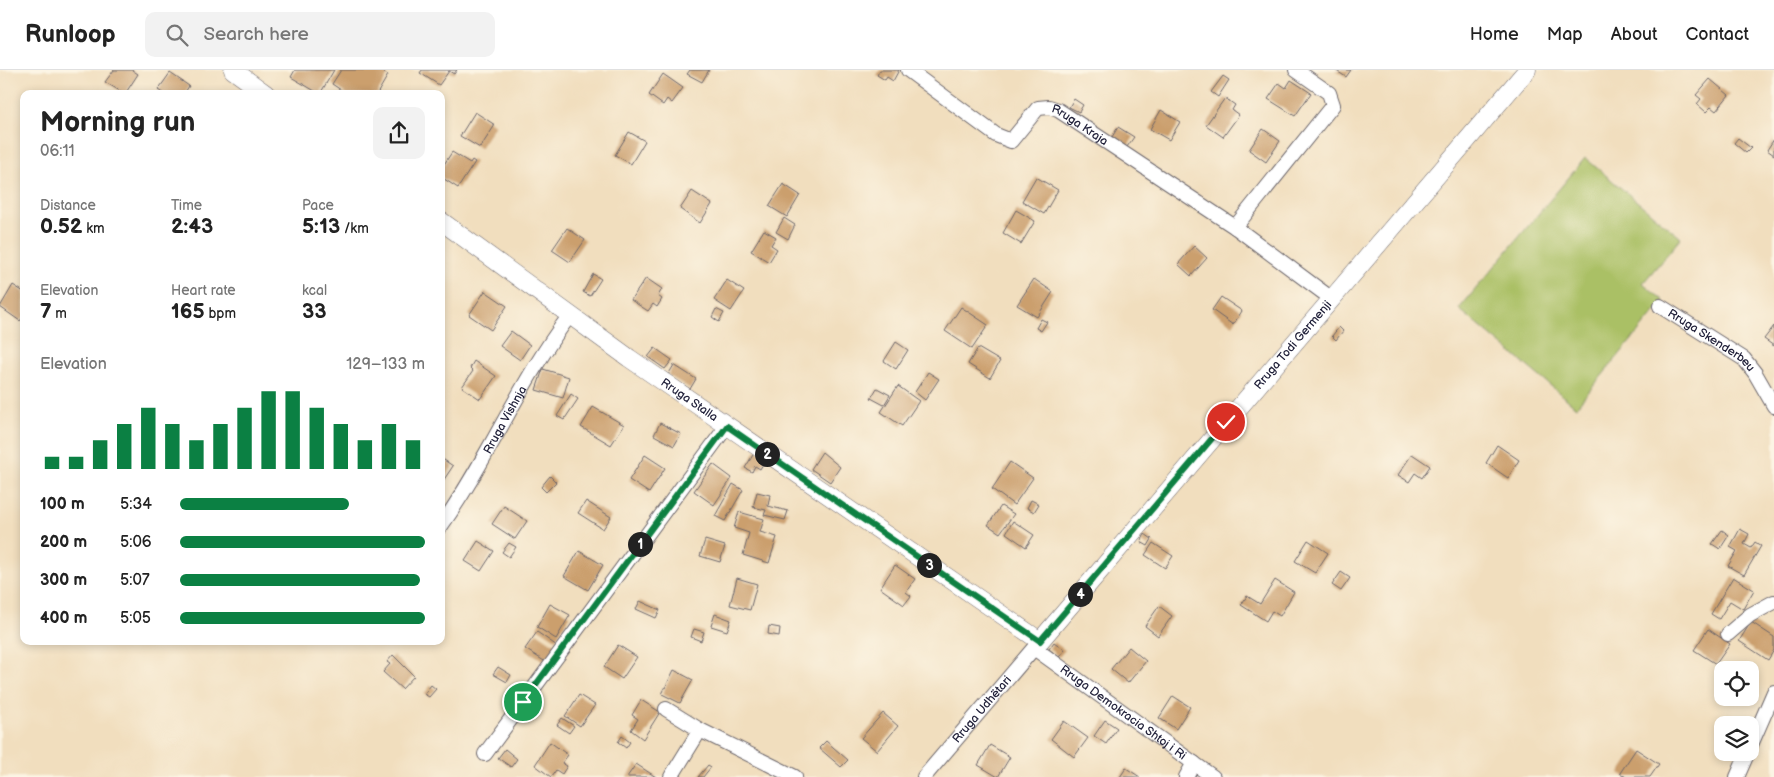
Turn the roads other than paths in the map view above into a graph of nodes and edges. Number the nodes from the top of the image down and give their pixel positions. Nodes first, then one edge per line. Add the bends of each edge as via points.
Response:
1 (233, 70) edge
2 (908, 70) edge
3 (1296, 70) edge
4 (1527, 70) edge
5 (260, 90) edge
6 (445, 224) edge
7 (1235, 228) junction
8 (1332, 299) junction
9 (1660, 306) dead end
10 (570, 315) junction
11 (1774, 406) edge
12 (727, 426) junction
13 (445, 520) edge
14 (1774, 602) edge
15 (1728, 634) dead end
16 (1037, 644) junction
17 (1774, 692) edge
18 (666, 710) dead end
19 (1759, 726) edge
20 (700, 730) junction
21 (485, 754) dead end
22 (1744, 761) edge
23 (1194, 763) junction
24 (671, 777) edge
25 (795, 777) edge
26 (924, 777) edge
27 (1186, 777) edge
28 (1213, 777) edge
29 (1737, 777) edge

1 - 5 street
2 - 7 street, Rruga Kraja via 996,135 1012,141 1038,108 1058,110
3 - 7 street via 1329,93 1333,105
4 - 8 street, Rruga Todi Germenji
6 - 10 street, Rruga Stalla
7 - 8 street, Rruga Kraja
8 - 16 street, Rruga Todi Germenji
9 - 11 street, Rruga Skenderbeu via 1744,359
10 - 12 street, Rruga Stalla
10 - 13 street, Rruga Vishnja via 513,402 468,488
12 - 16 street, Rruga Stalla
12 - 21 street
14 - 15 street via 1750,615
16 - 23 street, Rruga Demokracia Shtoj i Ri
16 - 26 street, Rruga Udhëtari
17 - 19 street
18 - 20 street
20 - 24 street
20 - 25 street
22 - 29 street
23 - 27 street
23 - 28 street, Rruga Demokracia Shtoj i Ri

